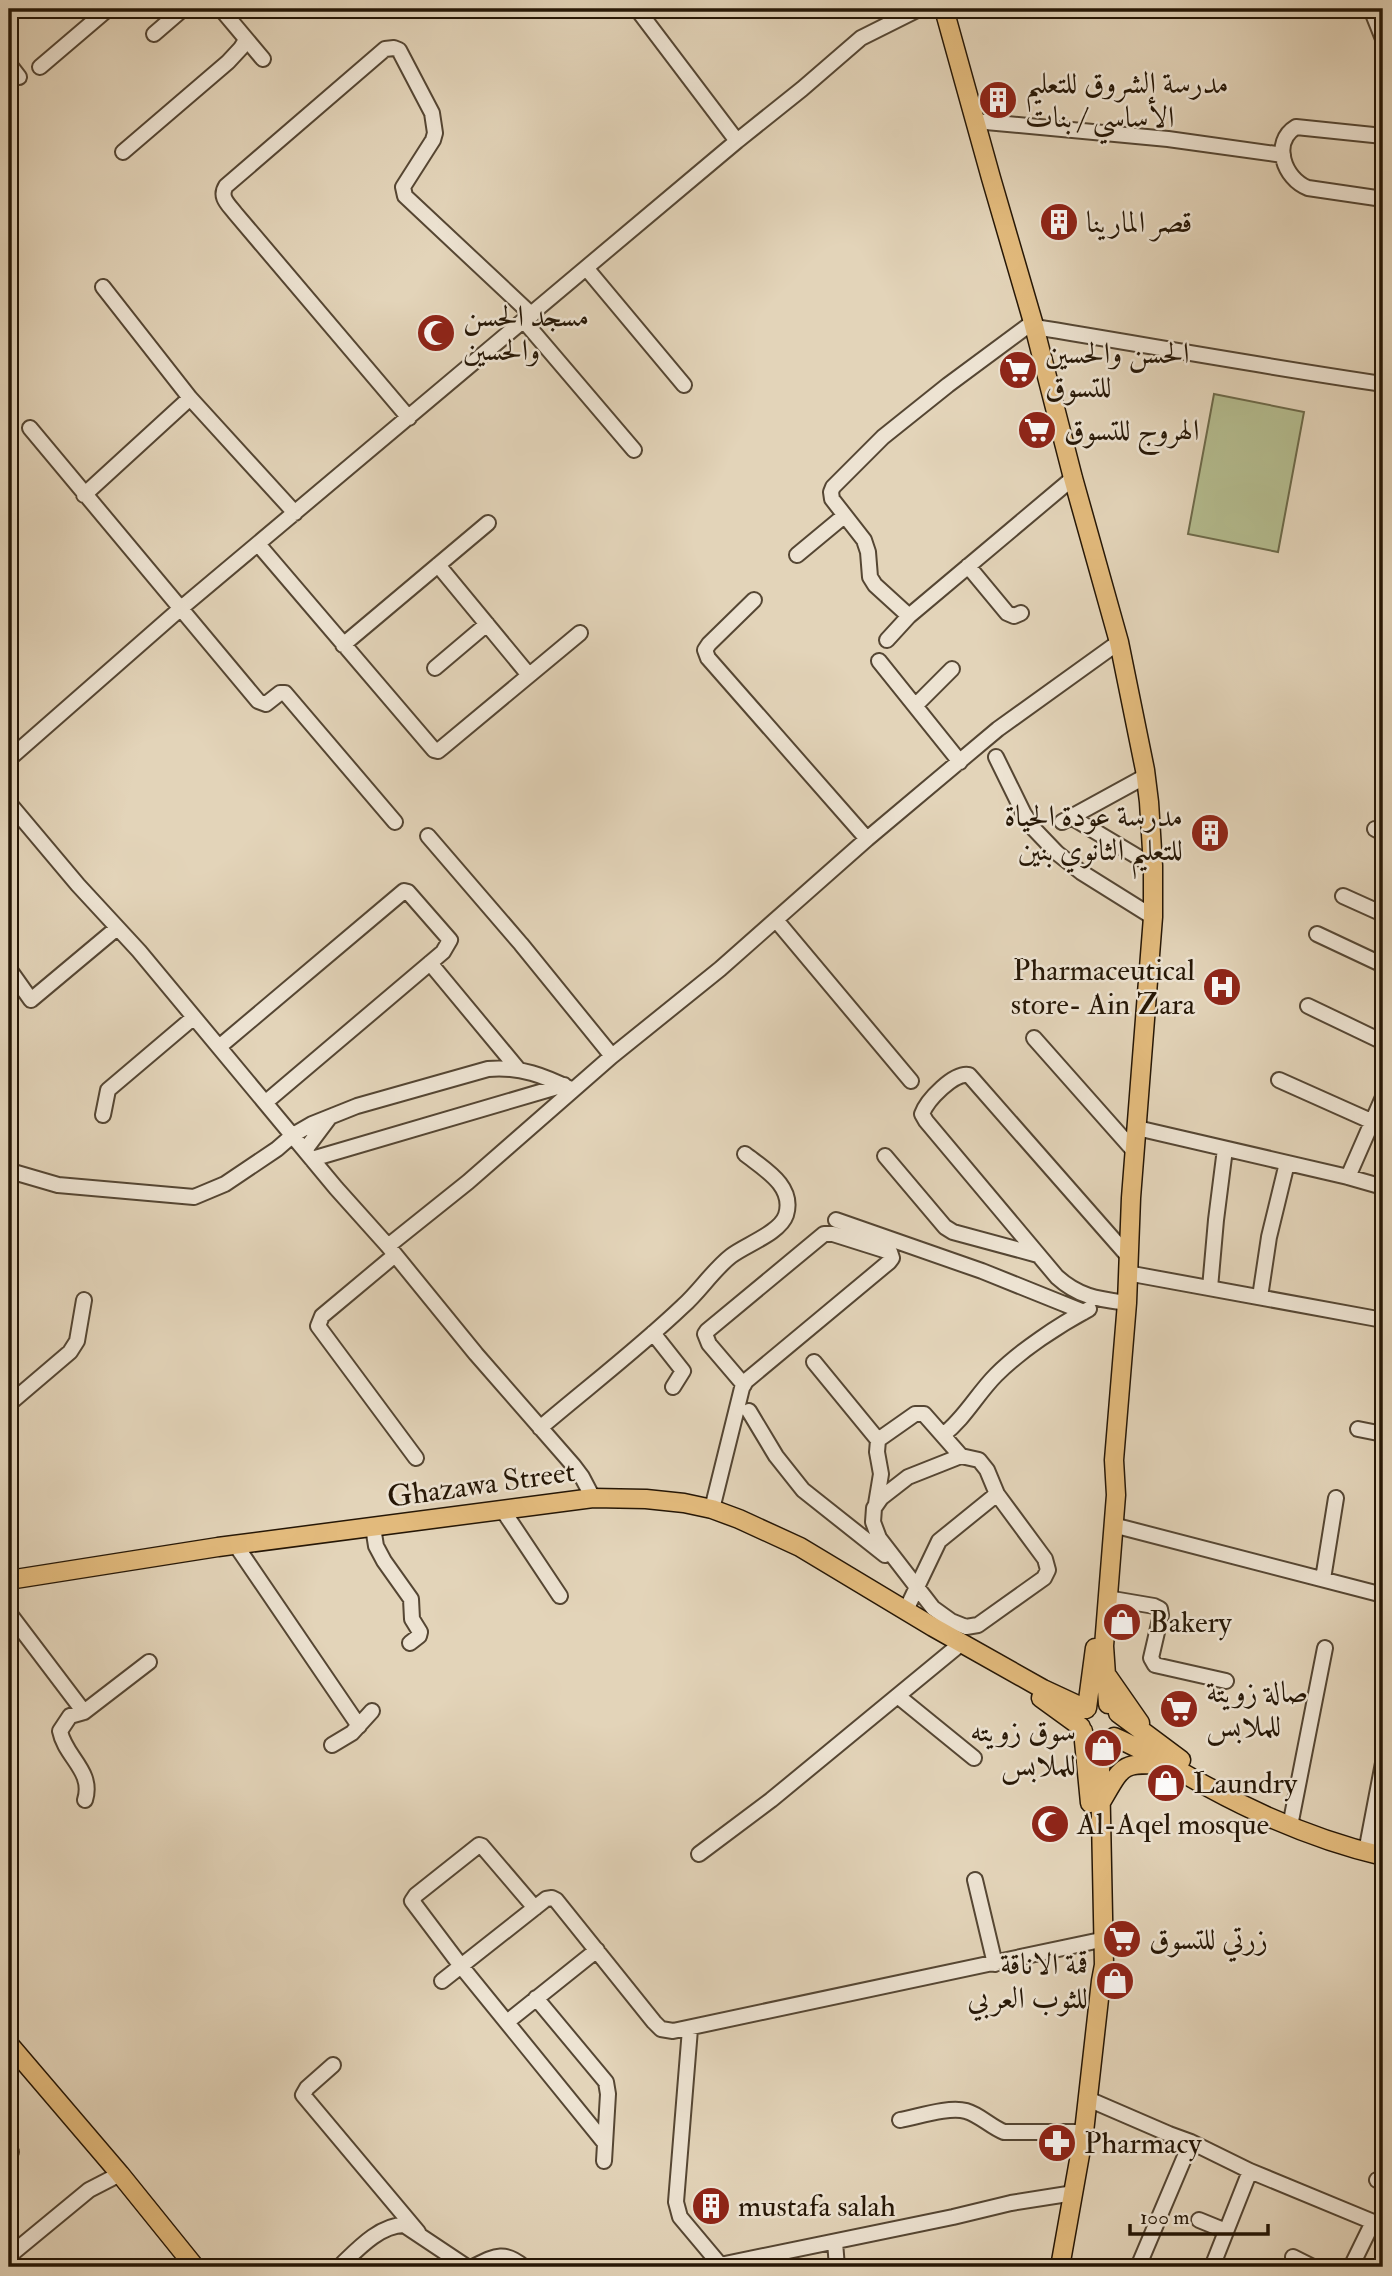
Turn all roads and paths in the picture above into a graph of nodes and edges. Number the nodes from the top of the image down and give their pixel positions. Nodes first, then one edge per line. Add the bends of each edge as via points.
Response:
1 (108, 9) edge
2 (183, 9) edge
3 (221, 9) edge
4 (637, 9) edge
5 (919, 9) edge
6 (944, 9) edge
7 (1371, 9) edge
8 (154, 34) dead end
9 (1383, 39) edge
10 (246, 40) junction
11 (263, 59) dead end
12 (9, 64) edge
13 (40, 67) dead end
14 (19, 77) dead end
15 (975, 121) junction
16 (1383, 136) edge
17 (737, 141) junction
18 (123, 152) dead end
19 (1283, 155) junction
20 (1383, 199) edge
21 (587, 269) junction
22 (103, 287) dead end
23 (528, 318) junction
24 (1034, 324) junction
25 (1383, 384) edge
26 (684, 385) dead end
27 (190, 398) junction
28 (409, 418) junction
29 (30, 428) dead end
30 (634, 450) dead end
31 (1073, 478) junction
32 (85, 495) junction
33 (295, 513) junction
34 (844, 516) junction
35 (488, 523) dead end
36 (258, 544) junction
37 (797, 555) dead end
38 (438, 565) junction
39 (968, 566) junction
40 (754, 600) dead end
41 (180, 609) junction
42 (1021, 613) dead end
43 (909, 616) junction
44 (487, 624) junction
45 (580, 633) dead end
46 (887, 640) dead end
47 (1119, 642) junction
48 (343, 645) junction
49 (879, 661) dead end
50 (435, 668) dead end
51 (952, 669) dead end
52 (528, 674) junction
53 (915, 706) junction
54 (996, 757) dead end
55 (9, 759) edge
56 (960, 762) junction
57 (1146, 776) junction
58 (9, 803) edge
59 (395, 821) dead end
60 (428, 836) dead end
61 (867, 839) junction
62 (1153, 866) junction
63 (1343, 896) dead end
64 (1383, 914) edge
65 (1153, 917) junction
66 (776, 920) junction
67 (117, 928) junction
68 (1317, 934) dead end
69 (429, 963) junction
70 (1383, 965) edge
71 (9, 969) edge
72 (1308, 1006) dead end
73 (193, 1018) junction
74 (1034, 1038) dead end
75 (1383, 1042) edge
76 (219, 1047) junction
77 (612, 1056) junction
78 (518, 1069) junction
79 (1279, 1080) dead end
80 (911, 1081) dead end
81 (569, 1088) junction
82 (1383, 1097) edge
83 (266, 1102) junction
84 (103, 1115) dead end
85 (330, 1117) junction
86 (1373, 1122) junction
87 (1137, 1128) junction
88 (293, 1135) junction
89 (1225, 1149) junction
90 (1135, 1152) junction
91 (309, 1154) junction
92 (745, 1154) dead end
93 (886, 1156) dead end
94 (1287, 1163) junction
95 (9, 1171) edge
96 (1348, 1177) junction
97 (1383, 1187) edge
98 (836, 1220) dead end
99 (392, 1251) junction
100 (1038, 1255) junction
101 (1128, 1265) junction
102 (1210, 1288) junction
103 (1260, 1297) junction
104 (84, 1300) dead end
105 (1106, 1300) junction
106 (1127, 1303) junction
107 (1084, 1312) junction
108 (1383, 1320) edge
109 (653, 1333) junction
110 (814, 1363) dead end
111 (744, 1385) junction
112 (673, 1387) dead end
113 (9, 1404) edge
114 (749, 1411) dead end
115 (540, 1428) junction
116 (1358, 1429) dead end
117 (1383, 1434) edge
118 (943, 1435) junction
119 (878, 1440) junction
120 (961, 1456) junction
121 (416, 1458) dead end
122 (1114, 1460) junction
123 (997, 1494) junction
124 (593, 1497) junction
125 (1336, 1498) dead end
126 (876, 1504) junction
127 (712, 1508) junction
128 (502, 1509) junction
129 (1113, 1525) junction
130 (373, 1527) junction
131 (235, 1545) junction
132 (900, 1566) junction
133 (1323, 1579) junction
134 (9, 1580) edge
135 (916, 1587) junction
136 (1383, 1595) edge
137 (560, 1596) dead end
138 (1107, 1598) junction
139 (905, 1610) junction
140 (9, 1613) edge
141 (933, 1627) junction
142 (410, 1643) dead end
143 (958, 1646) junction
144 (1325, 1648) dead end
145 (149, 1662) dead end
146 (1105, 1672) junction
147 (1226, 1681) dead end
148 (899, 1697) junction
149 (1086, 1708) junction
150 (1113, 1709) junction
151 (372, 1711) dead end
152 (84, 1712) junction
153 (359, 1726) junction
154 (1082, 1729) junction
155 (1109, 1739) junction
156 (1156, 1741) junction
157 (332, 1745) dead end
158 (974, 1758) dead end
159 (1383, 1763) edge
160 (1171, 1765) junction
161 (85, 1800) dead end
162 (1100, 1804) junction
163 (1250, 1808) junction
164 (1290, 1826) junction
165 (699, 1854) dead end
166 (1375, 1854) edge
167 (975, 1880) dead end
168 (535, 1908) junction
169 (1096, 1941) junction
170 (597, 1951) junction
171 (996, 1964) junction
172 (461, 1966) junction
173 (442, 1981) dead end
174 (1101, 1981) junction
175 (536, 1998) junction
176 (507, 2022) junction
177 (690, 2029) junction
178 (9, 2044) edge
179 (333, 2065) dead end
180 (1088, 2099) junction
181 (900, 2120) dead end
182 (1084, 2132) junction
183 (1191, 2141) junction
184 (604, 2142) junction
185 (604, 2161) dead end
186 (1251, 2171) junction
187 (120, 2174) junction
188 (1074, 2193) junction
189 (1199, 2220) dead end
190 (1378, 2224) edge
191 (1226, 2231) junction
192 (418, 2232) junction
193 (835, 2242) junction
194 (9, 2256) edge
195 (1293, 2257) dead end
196 (721, 2266) edge
197 (195, 2267) edge
198 (339, 2267) edge
199 (467, 2267) edge
200 (473, 2267) edge
201 (524, 2267) edge
202 (837, 2267) edge
203 (1060, 2267) edge
204 (1138, 2267) edge
205 (1212, 2267) edge
206 (1313, 2267) edge
207 (1351, 2267) edge

1 - 13 street
2 - 8 street
3 - 10 street
4 - 17 street
5 - 17 street via 861,38
6 - 15 main road
7 - 9 street
10 - 11 street
10 - 18 street via 228,62
12 - 14 street
15 - 19 street
15 - 24 main road
16 - 19 street via 1296,127 1285,139
17 - 21 street
19 - 20 street via 1290,176 1300,185
21 - 23 street
21 - 26 street
22 - 27 street
23 - 28 street
23 - 28 street via 405,196 403,187 433,140 434,123 399,50 385,49 223,191 235,213
23 - 30 street
24 - 25 street via 1237,363
24 - 31 main road
24 - 34 street via 894,428 833,486 832,499
27 - 32 street
27 - 33 street
28 - 33 street
29 - 32 street
31 - 39 street
31 - 47 main road
32 - 41 street
33 - 36 street
34 - 37 street
34 - 43 street via 864,540 870,577
35 - 38 street
36 - 41 street
36 - 48 street
38 - 44 street
38 - 48 street
39 - 42 street via 1007,613
39 - 43 street
40 - 61 street via 709,644 705,650 708,659
41 - 55 street
41 - 59 street via 258,701 266,704 285,693
43 - 46 street
44 - 50 street
44 - 52 street
45 - 52 street
47 - 56 street
47 - 57 main road
48 - 52 street via 438,751
49 - 53 street
51 - 53 street
53 - 56 street
54 - 65 street via 1024,814 1057,853
56 - 61 street
57 - 62 main road
57 - 62 street via 1067,820
58 - 67 street
60 - 77 street
61 - 66 street
62 - 65 main road
63 - 64 street
65 - 87 main road
66 - 77 street
66 - 80 street
67 - 71 street via 31,1000
67 - 73 street
68 - 70 street
69 - 76 street via 450,940 404,891
69 - 78 street
69 - 83 street
72 - 75 street
73 - 76 street
73 - 84 street via 108,1090
74 - 90 street
76 - 83 street
77 - 81 street
78 - 81 street via 542,1074
78 - 85 street via 488,1069
79 - 86 street
81 - 91 street
81 - 99 street
82 - 86 street
83 - 88 street
85 - 88 street
85 - 91 street
86 - 96 street
87 - 89 street
87 - 90 main road
88 - 91 street
88 - 95 street via 225,1184 194,1197 58,1185
89 - 94 street
89 - 102 street
90 - 101 main road
91 - 99 street
92 - 109 street via 786,1192 784,1219 732,1255
93 - 100 street via 945,1227
94 - 96 street
94 - 103 street
96 - 97 street
98 - 107 street
99 - 115 street
99 - 121 street via 318,1326
100 - 101 street via 922,1114 929,1100 958,1076 969,1075 978,1083
100 - 105 street via 1070,1289
101 - 102 street
101 - 106 main road
102 - 103 street
103 - 108 street
104 - 113 street via 77,1341 70,1352
105 - 106 street
105 - 107 street
106 - 122 main road
107 - 118 street via 1005,1367
109 - 112 street via 684,1371
109 - 115 street
110 - 119 street
111 - 111 street via 889,1262 890,1252 824,1234 707,1331 709,1344
111 - 127 street
114 - 132 street via 803,1490
115 - 124 street
116 - 117 street
118 - 119 street via 920,1413
118 - 120 street
119 - 126 street via 881,1474
120 - 123 street via 979,1460
120 - 126 street via 908,1477
122 - 129 main road
122 - 149 main road
123 - 135 street via 939,1541
123 - 135 street via 1045,1559 1048,1570 1044,1578 978,1625 966,1627 933,1608
124 - 127 main road, Ghazawa Street
124 - 128 main road, Ghazawa Street
125 - 133 street
126 - 132 street via 873,1522 879,1538
127 - 139 main road, Ghazawa Street via 800,1547
128 - 130 main road, Ghazawa Street
128 - 137 street
129 - 133 street
129 - 138 main road
130 - 131 main road, Ghazawa Street
130 - 142 street via 376,1546 411,1599 412,1619 420,1632
131 - 134 main road, Ghazawa Street
131 - 153 street
132 - 135 street
133 - 136 street
135 - 139 street
138 - 146 main road
138 - 147 street via 1160,1609 1151,1658 1155,1665
139 - 141 main road, Ghazawa Street
140 - 152 street
141 - 143 main road, Ghazawa Street
141 - 149 main road, Ghazawa Street
143 - 148 street
143 - 154 main road, Ghazawa Street via 1044,1699
144 - 164 street
145 - 152 street
146 - 150 main road
146 - 156 main road
148 - 158 street
148 - 165 street
149 - 150 main road via 1099,1703
149 - 154 main road
150 - 155 main road via 1119,1728
150 - 156 main road
151 - 153 street
152 - 161 street via 70,1716 60,1731 62,1742 86,1777
153 - 157 street
154 - 155 main road via 1094,1741
154 - 169 main road
155 - 160 main road via 1134,1745
155 - 162 main road via 1100,1760
156 - 163 main road
159 - 166 street
160 - 162 main road via 1127,1766 1117,1774
160 - 163 main road
162 - 174 main road via 1105,1957
163 - 164 main road
164 - 166 main road
167 - 171 street
168 - 170 street via 546,1899 556,1900
168 - 172 street
168 - 172 street via 481,1846 474,1847 412,1901
169 - 171 street
169 - 174 main road
170 - 175 street
170 - 177 street via 661,2029
171 - 177 street
172 - 173 street
172 - 176 street
174 - 180 main road
175 - 176 street
175 - 184 street via 606,2082
176 - 184 street
177 - 196 street via 676,2202 680,2217
178 - 187 main road
179 - 192 street via 307,2088 304,2098
180 - 182 main road
180 - 183 street
181 - 182 street via 965,2110 1004,2132
182 - 188 main road
183 - 186 street
183 - 204 street
184 - 185 street
186 - 190 street
186 - 191 street
187 - 194 street via 89,2190
187 - 197 main road
188 - 193 street
188 - 203 main road
189 - 191 street
190 - 207 street
191 - 205 street
192 - 198 street via 404,2225 389,2227
192 - 199 street
193 - 196 street
193 - 202 street
195 - 206 street
200 - 201 street via 505,2256

